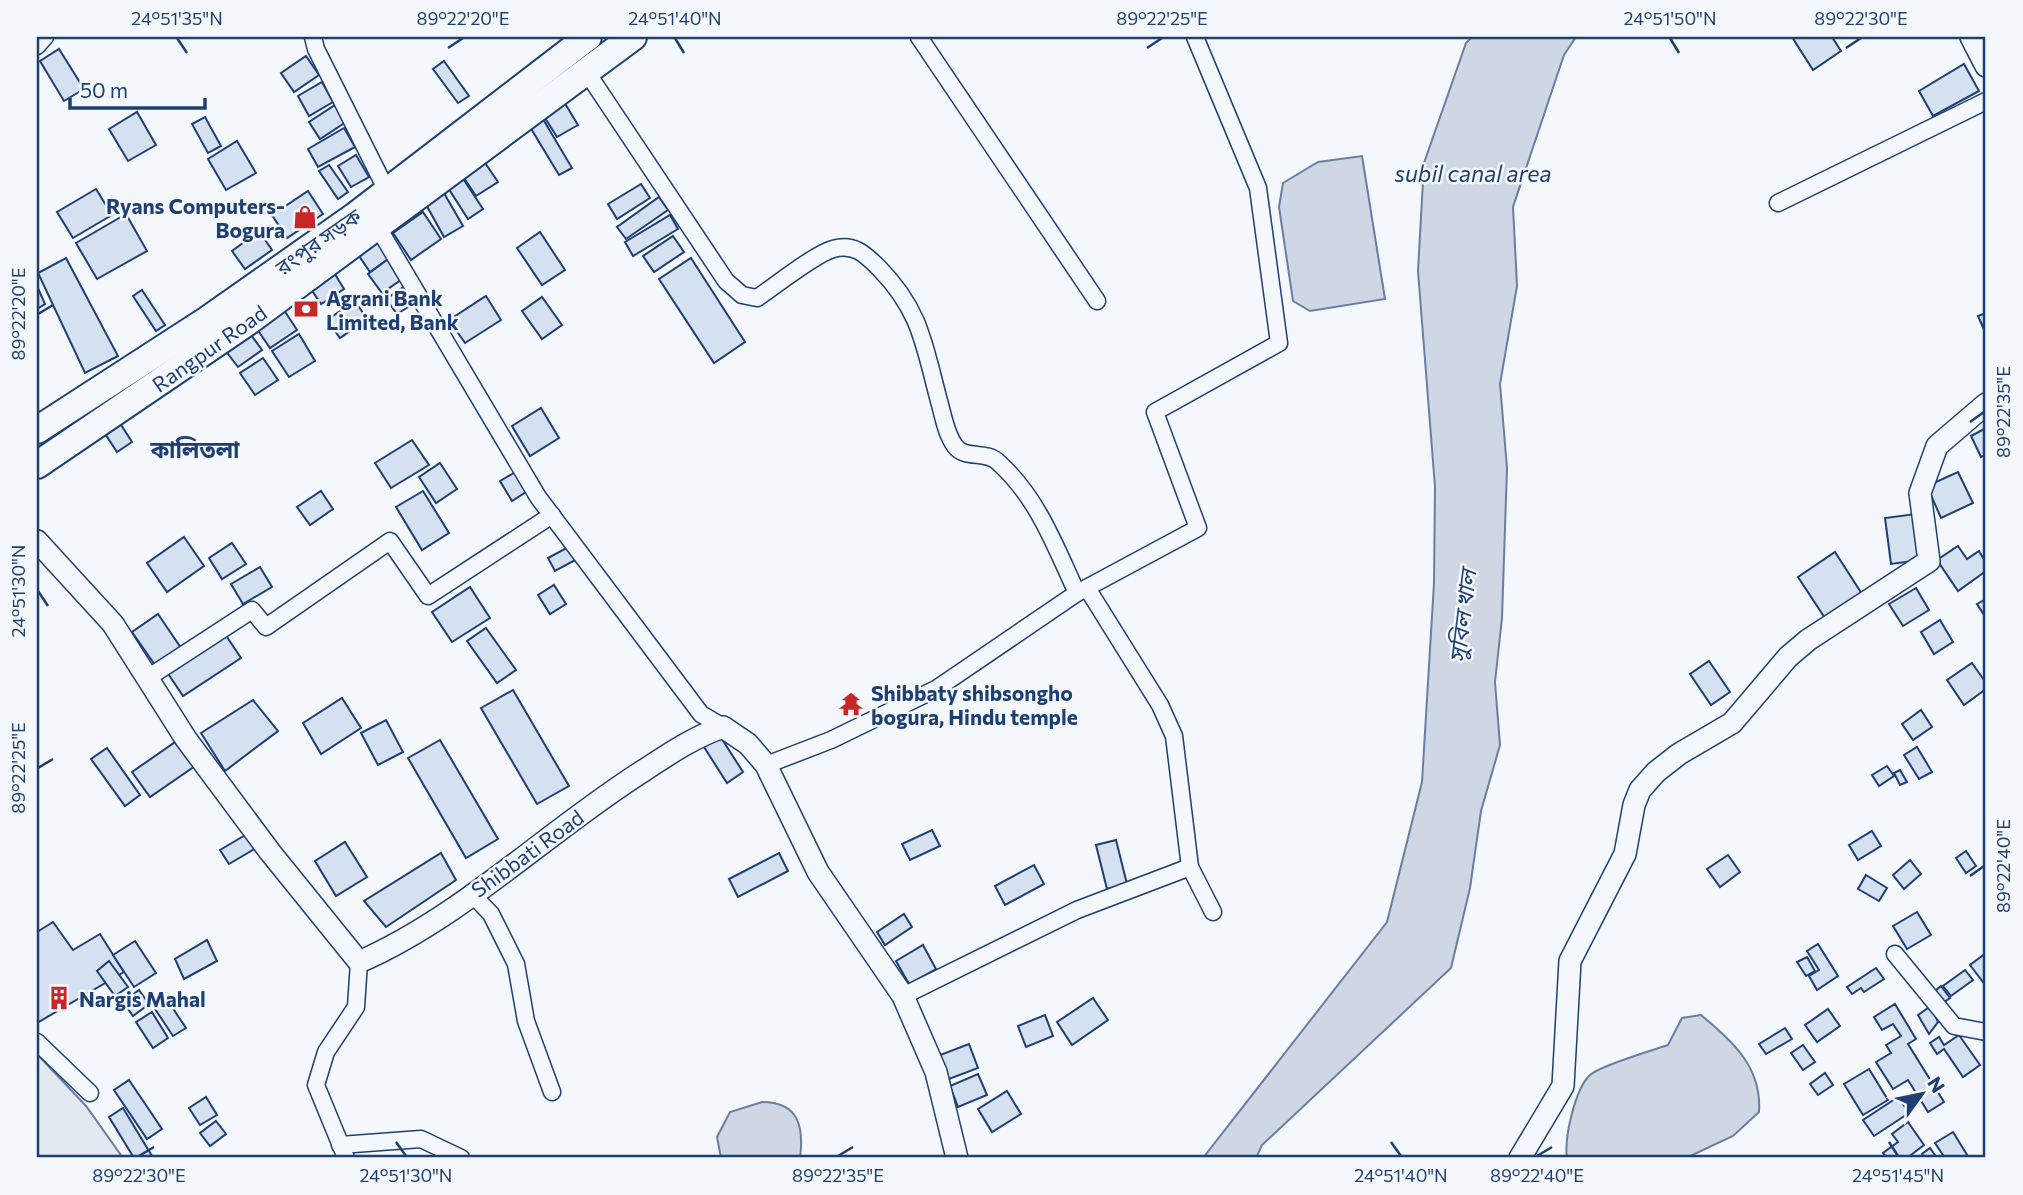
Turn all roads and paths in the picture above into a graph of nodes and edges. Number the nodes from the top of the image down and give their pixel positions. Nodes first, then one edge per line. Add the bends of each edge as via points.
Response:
1 (45, 37) edge
2 (313, 37) edge
3 (588, 37) edge
4 (634, 37) edge
5 (919, 37) edge
6 (1195, 37) edge
7 (1971, 37) edge
8 (37, 46) edge
9 (1986, 65) edge
10 (586, 71) junction
11 (1986, 101) edge
12 (387, 191) junction
13 (1778, 203) dead end
14 (371, 216) junction
15 (1097, 301) dead end
16 (1986, 404) edge
17 (37, 430) edge
18 (37, 465) edge
19 (552, 515) junction
20 (37, 541) edge
21 (1082, 591) junction
22 (146, 680) junction
23 (723, 727) junction
24 (766, 765) junction
25 (1190, 867) junction
26 (471, 893) junction
27 (1213, 912) dead end
28 (1895, 954) dead end
29 (359, 962) junction
30 (902, 996) junction
31 (1986, 1032) edge
32 (37, 1042) edge
33 (552, 1092) dead end
34 (90, 1093) dead end
35 (343, 1152) edge
36 (461, 1158) edge
37 (955, 1158) edge
38 (1521, 1158) edge

1 - 8 street
2 - 12 street
3 - 12 highway, রংপুর সড়ক
4 - 10 highway, রংপুর সড়ক
5 - 15 street
6 - 21 street via 1258,188 1279,343 1155,412 1198,528
7 - 9 street
10 - 14 highway, রংপুর সড়ক
10 - 21 street via 726,281 742,295 757,298 831,249 849,246 864,253 902,292 918,322 955,447 965,454 996,459 1035,502
11 - 13 street
12 - 14 highway, রংপুর সড়ক
14 - 17 highway, রংপুর সড়ক
14 - 18 highway, Rangpur Road via 249,321
14 - 19 street
16 - 38 street via 1937,446 1920,493 1929,561 1808,640 1732,723 1679,754 1640,790 1625,854 1570,961 1563,1086
19 - 22 street via 428,596 390,541 266,627 252,610
19 - 23 street via 701,714
20 - 22 street via 113,624
21 - 24 street via 936,689 831,740
21 - 25 street via 1160,705 1174,736
22 - 29 street via 270,852
23 - 24 street via 748,744
23 - 26 street, Shibbati Road via 614,789
24 - 30 street via 818,872
25 - 27 street
25 - 30 street via 1077,910
26 - 29 street, Shibbati Road via 436,922
26 - 33 street via 491,914 516,964 526,1021
28 - 31 street via 1954,1026
29 - 35 street via 356,1007 326,1052 316,1084
30 - 37 street via 936,1072
32 - 34 street
35 - 36 street via 421,1139

